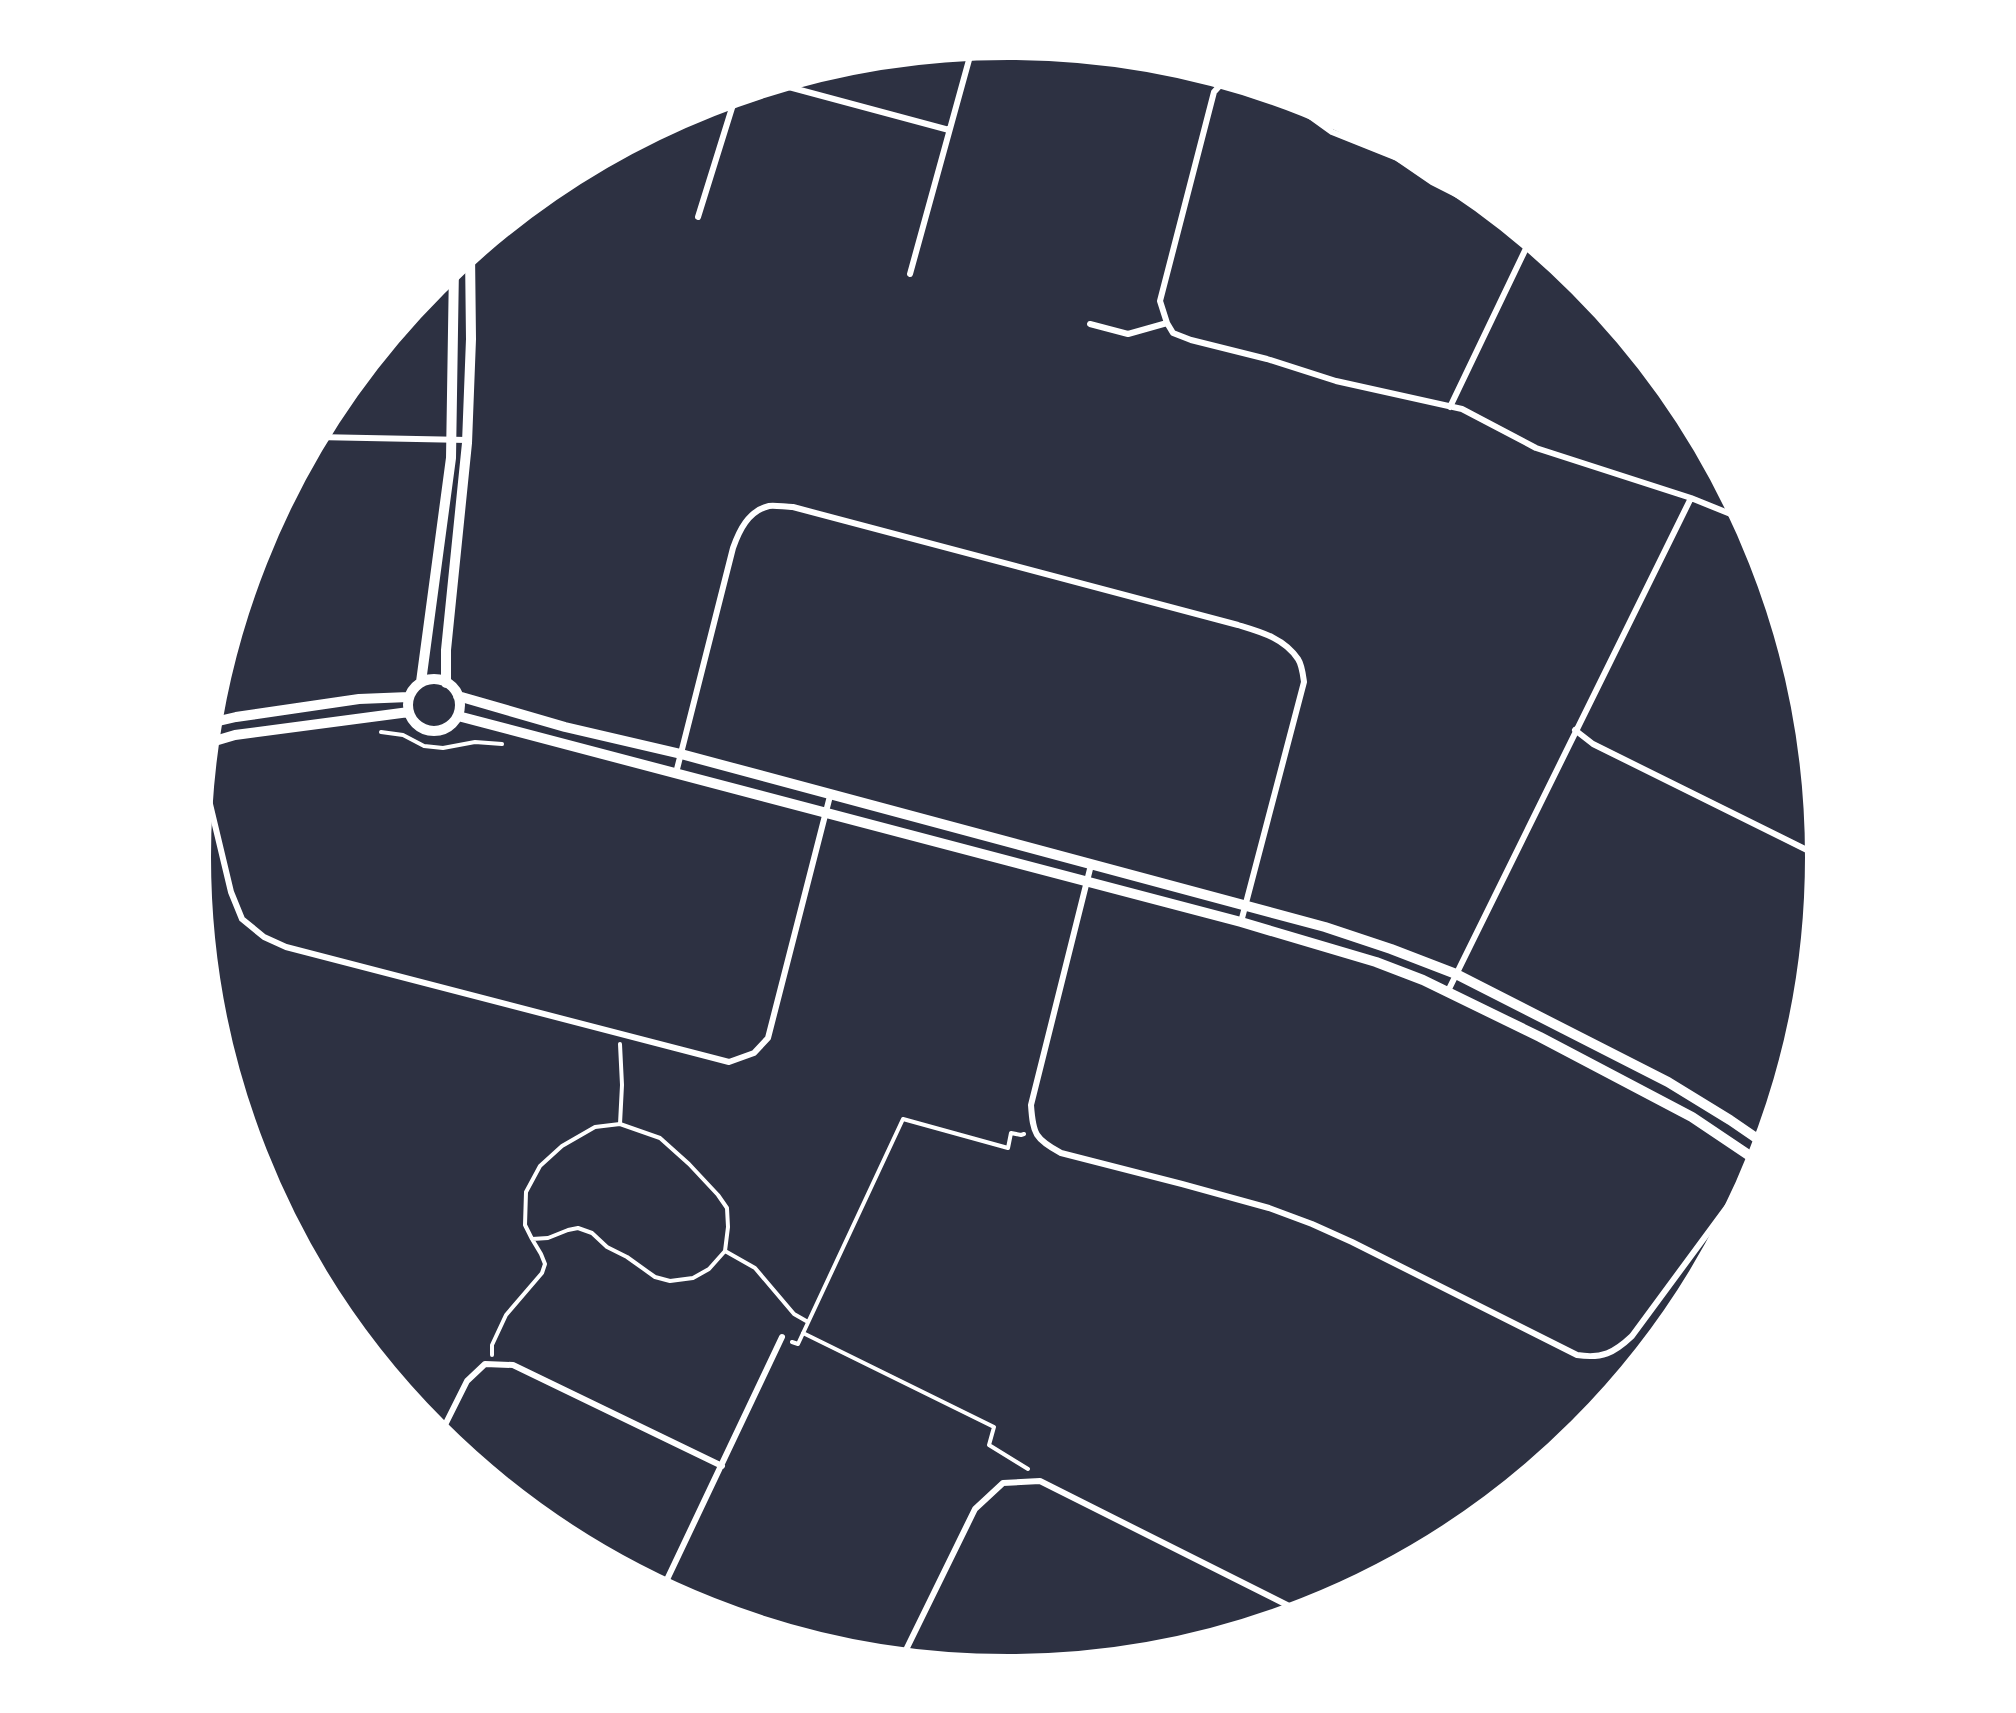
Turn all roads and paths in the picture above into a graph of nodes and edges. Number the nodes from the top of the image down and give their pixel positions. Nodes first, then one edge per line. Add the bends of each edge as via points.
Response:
1 (970, 57) edge
2 (1221, 85) edge
3 (787, 87) edge
4 (733, 104) edge
5 (1308, 113) edge
6 (950, 130) junction
7 (1397, 158) joint
8 (1465, 199) edge
9 (698, 217) dead end
10 (1527, 246) edge
11 (470, 263) edge
12 (910, 274) dead end
13 (454, 279) edge
14 (1167, 322) junction
15 (1090, 324) dead end
16 (1450, 407) junction
17 (326, 437) edge
18 (452, 439) junction
19 (467, 440) junction
20 (1691, 498) junction
21 (1732, 514) edge
22 (421, 682) junction
23 (446, 683) junction
24 (458, 696) junction
25 (409, 697) junction
26 (409, 712) junction
27 (458, 716) junction
28 (219, 721) edge
29 (1575, 730) junction
30 (376, 733) dead end
31 (216, 741) edge
32 (504, 744) dead end
33 (681, 754) junction
34 (676, 772) junction
35 (831, 796) junction
36 (209, 802) edge
37 (826, 813) junction
38 (1809, 851) edge
39 (1091, 865) junction
40 (1086, 882) junction
41 (1245, 906) junction
42 (1241, 922) junction
43 (1456, 974) junction
44 (1448, 991) junction
45 (619, 1035) junction
46 (620, 1124) junction
47 (1032, 1129) junction
48 (1757, 1139) edge
49 (1750, 1158) edge
50 (1729, 1205) edge
51 (532, 1239) junction
52 (725, 1251) junction
53 (808, 1322) junction
54 (803, 1333) junction
55 (782, 1337) joint
56 (491, 1364) junction
57 (445, 1426) edge
58 (722, 1466) junction
59 (1032, 1482) junction
60 (666, 1581) edge
61 (1289, 1606) edge
62 (905, 1651) edge

1 - 6 street
2 - 14 street via 1214,92 1160,302
3 - 6 street
4 - 9 street
5 - 7 street via 1332,132
6 - 12 street
7 - 8 street
10 - 16 street
11 - 19 street
13 - 18 street
14 - 15 street via 1128,334
14 - 16 street via 1173,333 1191,340 1336,381
16 - 20 street via 1462,409 1536,448
17 - 18 street
18 - 19 street
18 - 22 street
19 - 23 street
20 - 21 street
20 - 29 street
22 - 23 street
22 - 25 street
23 - 24 street
24 - 27 street
24 - 33 street via 565,727
25 - 26 street
25 - 28 street via 359,699
26 - 27 street via 418,726 432,731 447,728
26 - 31 street
27 - 34 street
29 - 38 street via 1593,744
29 - 43 street
30 - 32 path via 403,735 424,746 443,748 475,742
33 - 34 street
33 - 35 street
33 - 41 street via 733,548 751,515 769,506 793,507 1238,625 1266,633 1284,644 1299,661 1304,682
34 - 37 street
35 - 37 street
35 - 39 street
36 - 45 street via 231,892 242,919 264,937 286,947
37 - 40 street
37 - 45 street via 768,1038 754,1053 729,1062
39 - 40 street
39 - 41 street
40 - 42 street
40 - 47 street via 1031,1106
41 - 42 street
41 - 43 street via 1359,938
42 - 44 street via 1377,962
43 - 44 street
43 - 48 street via 1668,1083
44 - 49 street via 1692,1117
45 - 46 path
46 - 51 path via 595,1127 562,1146 540,1166 526,1192 525,1225
46 - 52 path via 660,1138 718,1195 727,1208
47 - 50 street via 1061,1154 1269,1208 1312,1224 1577,1355 1592,1357 1620,1347 1632,1336
47 - 53 path via 1021,1135 1011,1133 1008,1148 903,1119
51 - 52 path via 578,1228 592,1233 655,1277 670,1281 693,1278 709,1269
51 - 56 path via 545,1264 542,1273 506,1315 492,1345
52 - 53 path via 755,1268 794,1314
53 - 54 path
54 - 55 path via 798,1344
54 - 59 path via 994,1427 989,1445 1028,1469
55 - 58 street
56 - 57 street via 485,1364 467,1381
56 - 58 street via 513,1365
58 - 60 street
59 - 61 street via 1040,1481
59 - 62 street via 1003,1483 975,1509

